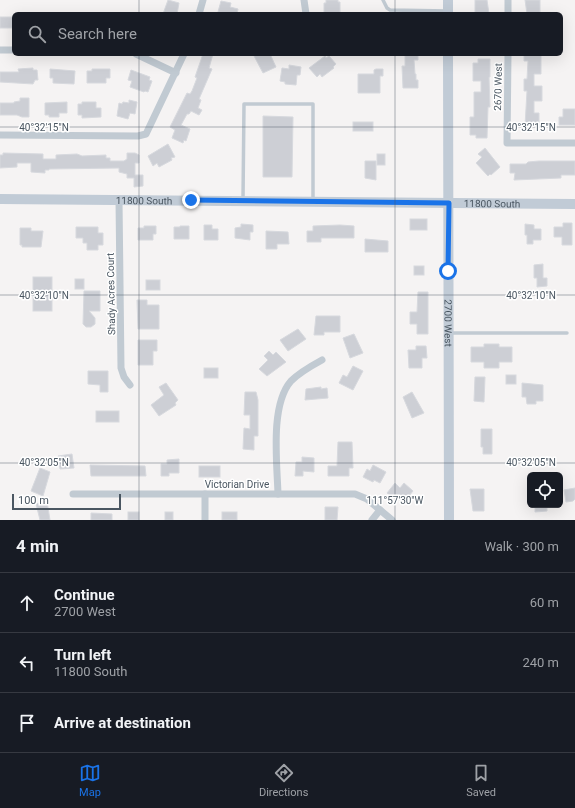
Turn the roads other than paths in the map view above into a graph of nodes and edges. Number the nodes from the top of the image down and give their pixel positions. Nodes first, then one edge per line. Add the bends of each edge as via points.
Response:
1 (203, 0) edge
2 (304, 0) edge
3 (383, 0) edge
4 (448, 0) edge
5 (508, 0) edge
6 (200, 12) edge
7 (306, 12) edge
8 (398, 12) edge
9 (448, 12) edge
10 (508, 12) edge
11 (0, 50) edge
12 (12, 50) edge
13 (140, 56) edge
14 (183, 56) edge
15 (448, 56) edge
16 (508, 56) edge
17 (176, 73) junction
18 (0, 135) edge
19 (575, 143) edge
20 (0, 199) edge
21 (119, 200) junction
22 (242, 201) junction
23 (313, 201) junction
24 (449, 203) junction
25 (575, 204) edge
26 (448, 333) junction
27 (567, 333) dead end
28 (322, 360) dead end
29 (130, 385) dead end
30 (73, 494) dead end
31 (205, 494) junction
32 (278, 494) junction
33 (380, 510) junction
34 (205, 520) edge
35 (372, 520) edge
36 (392, 520) edge
37 (449, 520) edge

1 - 6 street
2 - 7 street
3 - 8 lane via 386,8
4 - 9 main road
5 - 10 street
11 - 12 street
13 - 17 street
14 - 17 street
15 - 24 main road, 2700 West
16 - 19 street, 2670 West via 507,143
17 - 18 street via 146,134
20 - 21 main road, 11800 South
21 - 22 main road, 11800 South
21 - 29 street, Shady Acres Court via 121,368
22 - 23 main road, 11800 South
22 - 23 lane via 244,104 313,104
23 - 24 main road, 11800 South
24 - 25 main road, 11800 South
24 - 26 main road, 2700 West
26 - 27 lane
26 - 37 main road, 2700 West
28 - 32 street via 297,375 287,386 278,407
30 - 31 street, Victorian Drive
31 - 32 street, Victorian Drive
31 - 34 street
32 - 33 street, Victorian Drive via 355,494 364,497
33 - 35 street
33 - 36 street, Victorian Drive

